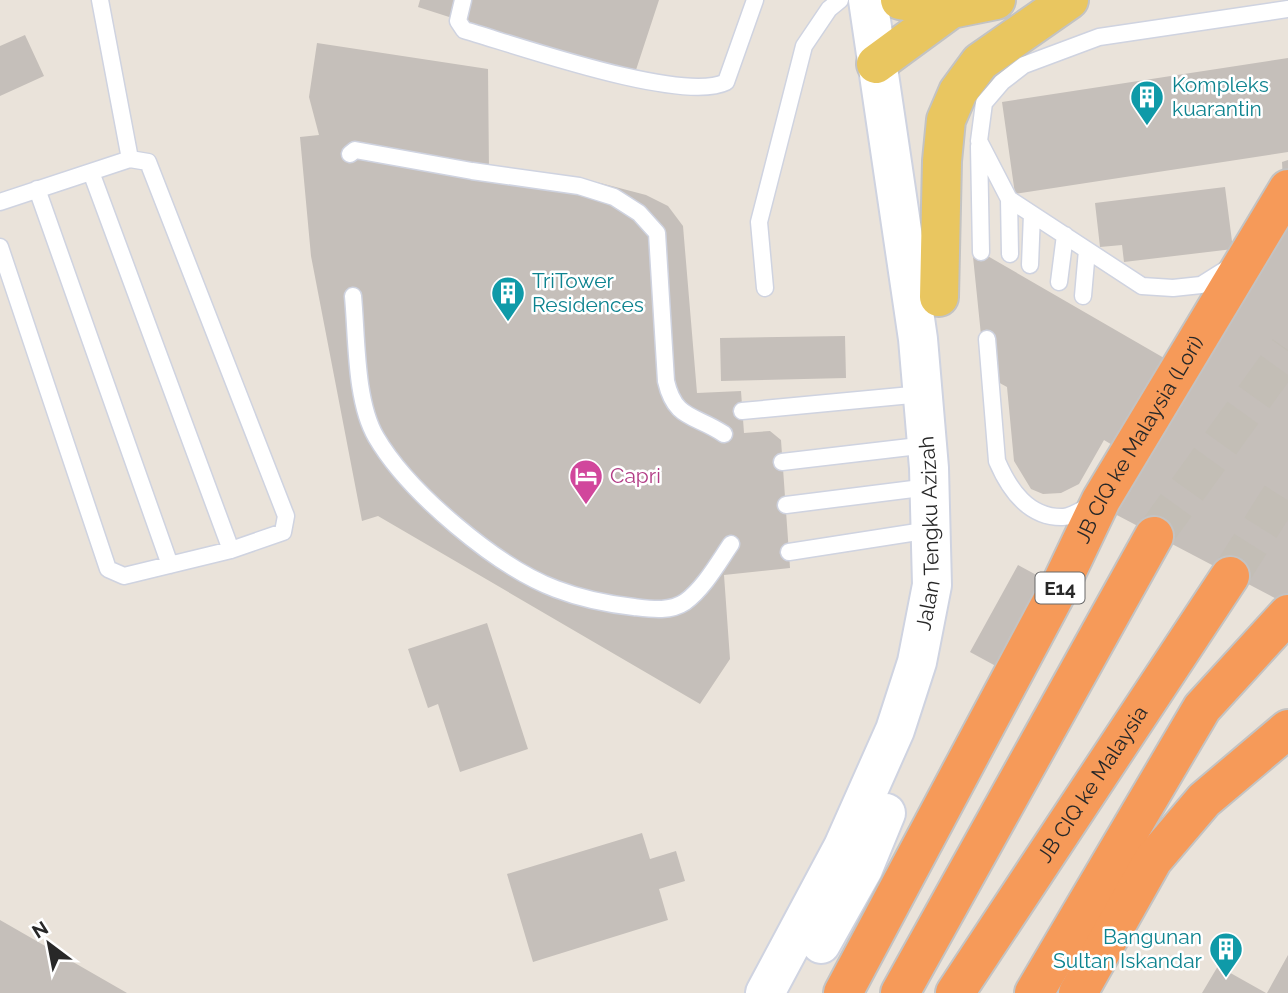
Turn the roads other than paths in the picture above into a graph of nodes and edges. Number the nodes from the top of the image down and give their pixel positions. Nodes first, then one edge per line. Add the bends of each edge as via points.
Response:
1 (100, 0) edge
2 (463, 0) edge
3 (755, 0) edge
4 (840, 0) edge
5 (868, 0) edge
6 (886, 0) edge
7 (900, 0) edge
8 (996, 0) edge
9 (1069, 0) edge
10 (951, 9) junction
11 (1288, 9) edge
12 (885, 57) junction
13 (979, 141) junction
14 (350, 154) dead end
15 (130, 159) junction
16 (91, 172) junction
17 (37, 189) junction
18 (1288, 190) edge
19 (1009, 199) junction
20 (0, 202) edge
21 (1032, 214) junction
22 (1065, 236) junction
23 (0, 247) edge
24 (1087, 250) junction
25 (981, 253) dead end
26 (1010, 254) dead end
27 (1248, 255) junction
28 (1030, 265) dead end
29 (1059, 282) dead end
30 (765, 288) dead end
31 (354, 296) dead end
32 (1083, 296) dead end
33 (939, 297) junction
34 (988, 339) dead end
35 (922, 394) junction
36 (742, 411) dead end
37 (724, 434) dead end
38 (926, 445) junction
39 (782, 462) dead end
40 (929, 487) junction
41 (1101, 500) junction
42 (786, 505) dead end
43 (930, 530) junction
44 (1154, 537) tunnel mouth
45 (731, 544) dead end
46 (231, 550) junction
47 (789, 552) dead end
48 (170, 565) junction
49 (1230, 576) tunnel mouth
50 (1288, 614) edge
51 (1288, 729) edge
52 (765, 993) edge
53 (793, 993) edge
54 (844, 993) edge
55 (900, 993) edge
56 (955, 993) edge
57 (1034, 993) edge
58 (1077, 993) edge

1 - 15 lane
2 - 3 lane via 458,21 464,30 659,84 716,87 726,82
4 - 30 lane via 804,46 759,222
5 - 12 main road, Jalan Tengku Azizah
6 - 12 main road, Jalan Tengku Azizah
7 - 10 main road
8 - 10 main road
9 - 33 main road via 980,62 958,92 950,111 942,161
10 - 12 main road
11 - 13 lane via 1099,37 1024,65 984,103
12 - 33 main road, Jalan Tengku Azizah via 905,129
12 - 35 main road, Jalan Tengku Azizah
13 - 19 lane
13 - 25 lane
14 - 37 lane via 355,150 579,186 614,197 639,214 657,233 670,401 679,412
15 - 16 lane
15 - 46 lane via 148,162 286,516 283,532
16 - 17 lane
16 - 46 lane
17 - 20 lane
17 - 48 lane
18 - 27 highway, JB CIQ ke Malaysia (Lori) / E14
19 - 21 lane
19 - 26 lane
21 - 22 lane
21 - 28 lane
22 - 24 lane
22 - 29 lane
23 - 48 lane via 108,569 124,576
24 - 27 lane via 1142,286 1173,288 1201,285
24 - 32 lane
27 - 41 highway, JB CIQ ke Malaysia (Lori) / E14
31 - 45 lane via 360,386 374,435 398,470 431,503 522,572 554,589 600,604 662,610 684,603
33 - 53 main road, Jalan Tengku Azizah via 954,550 945,622 906,759 863,869
34 - 41 lane via 996,461 1012,489 1039,513 1065,517
35 - 36 lane
35 - 38 main road, Jalan Tengku Azizah
38 - 39 lane
38 - 40 main road, Jalan Tengku Azizah
40 - 42 lane
40 - 43 main road, Jalan Tengku Azizah
41 - 54 highway, JB CIQ ke Malaysia (Lori) / E14
43 - 47 lane
43 - 52 main road, Jalan Tengku Azizah via 932,585 917,662 895,730 843,847
44 - 55 highway, E14
46 - 48 lane
49 - 56 highway, JB CIQ ke Malaysia
50 - 57 highway via 1202,708
51 - 58 highway via 1204,800 1153,860

